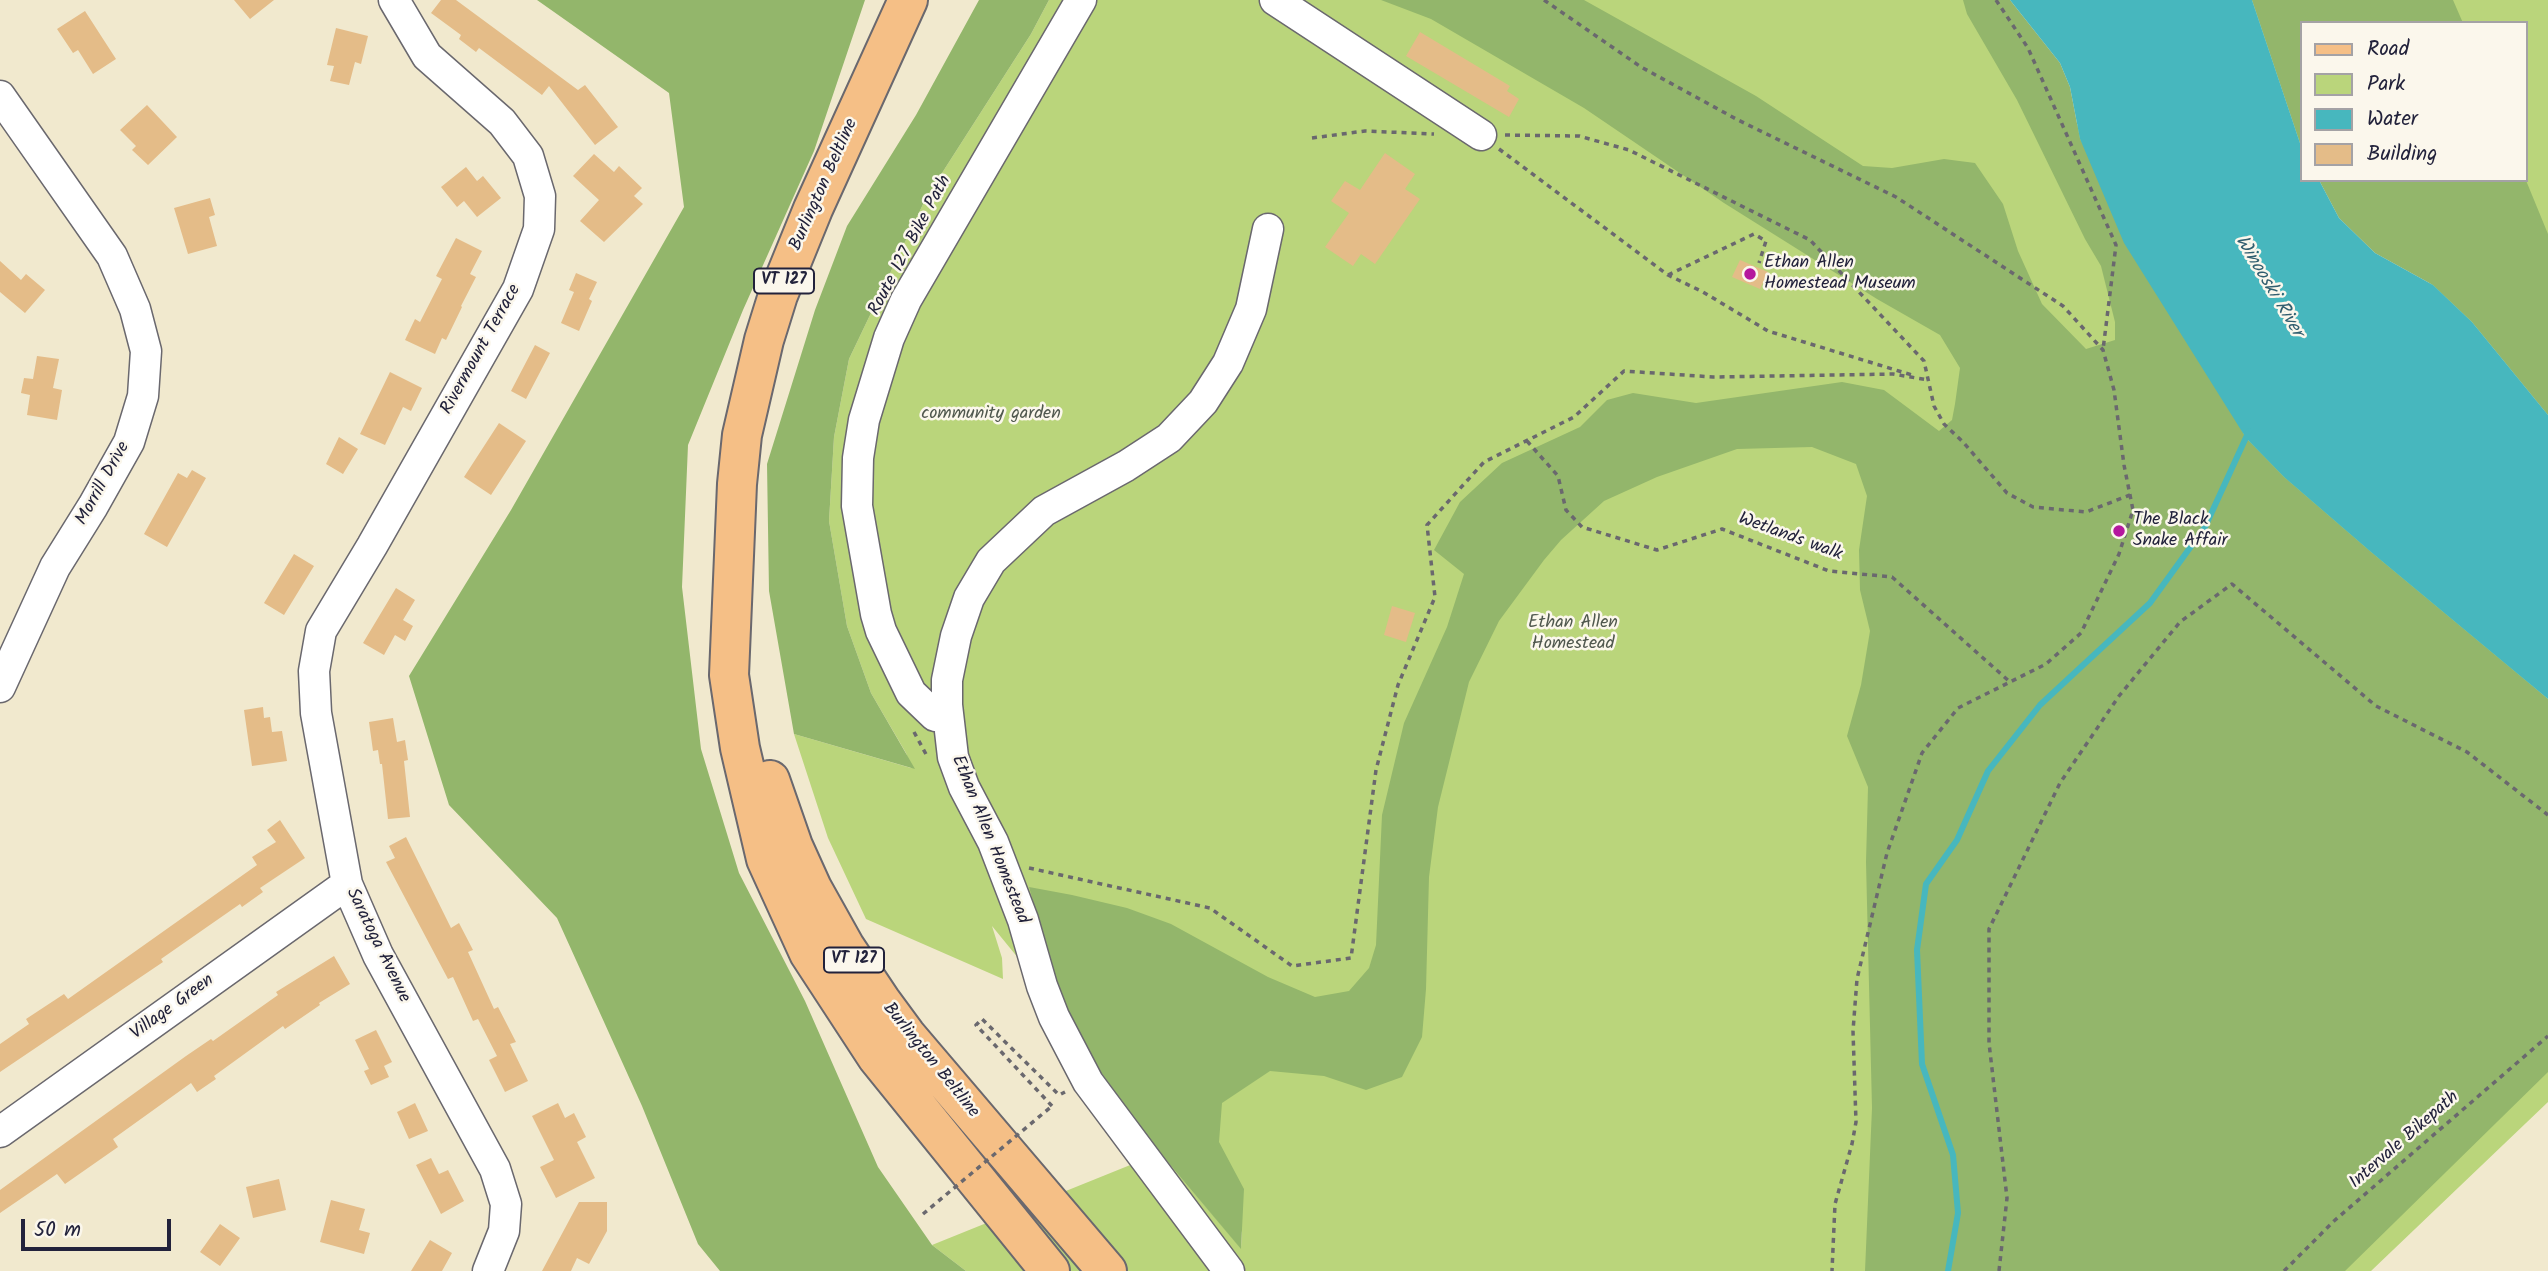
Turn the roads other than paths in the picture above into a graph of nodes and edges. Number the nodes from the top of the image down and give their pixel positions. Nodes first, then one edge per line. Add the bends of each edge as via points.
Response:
1 (394, 0) edge
2 (908, 0) edge
3 (1081, 0) edge
4 (1275, 0) edge
5 (0, 96) edge
6 (1481, 135) road end
7 (1268, 229) dead end
8 (732, 582) junction
9 (337, 601) joint
10 (0, 687) edge
11 (948, 718) junction
12 (347, 884) junction
13 (0, 1132) edge
14 (488, 1271) edge
15 (1051, 1271) edge
16 (1107, 1271) edge
17 (1228, 1271) edge

1 - 9 street, Rivermount Terrace via 427,56 502,122 528,156 540,196 539,229 517,289
2 - 8 main road, Burlington Beltline / VT 127 via 813,209 764,340 743,435
3 - 11 street via 906,300 864,420 857,506 876,614 911,693 935,716
4 - 6 street
5 - 10 street, Morrill Drive via 112,256 135,309 146,351 143,396 129,442 55,567
7 - 11 street, Ethan Allen Homestead via 1251,309 1228,363 1203,402 1169,438 1044,511 991,561 969,598 956,636 947,680
8 - 15 main road, Burlington Beltline / VT 127 via 729,675 740,748 766,859 809,953 877,1057
8 - 16 main road, Burlington Beltline / VT 127 via 769,778 812,888 845,947 900,1027
9 - 12 street, Saratoga Avenue via 321,631 314,671 316,713
11 - 17 street, Ethan Allen Homestead via 953,757 1001,862 1054,1017 1087,1082
12 - 13 street, Village Green
12 - 14 street, Saratoga Avenue via 378,955 495,1169 506,1204 504,1231

